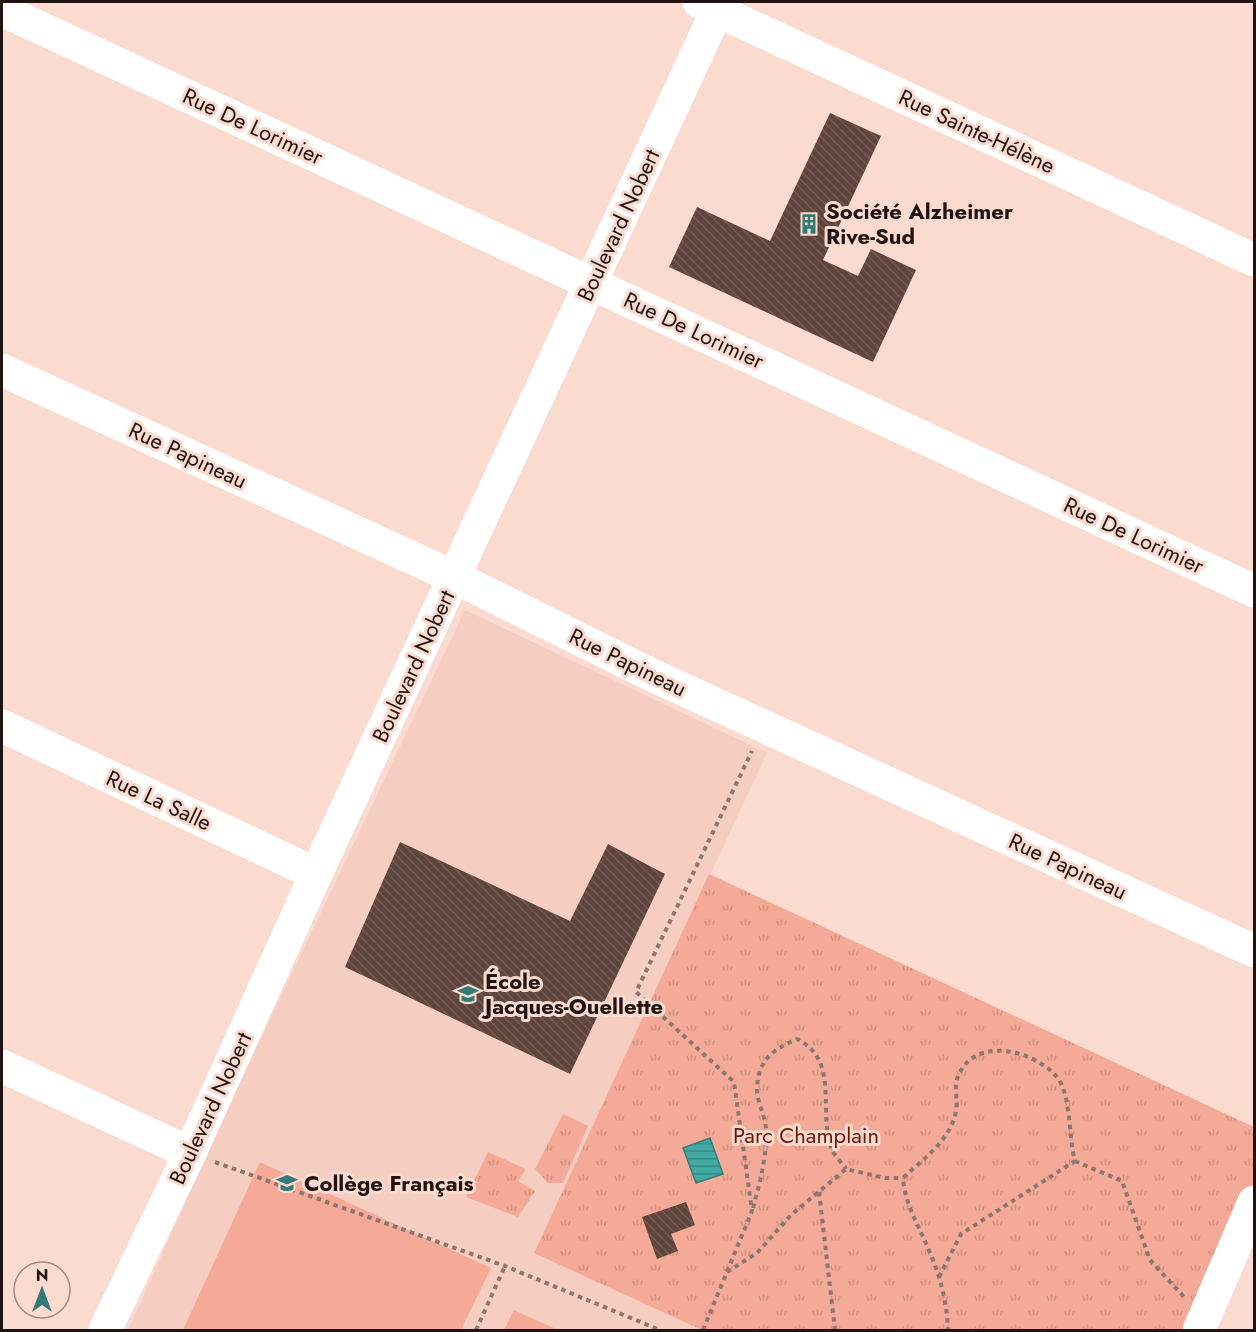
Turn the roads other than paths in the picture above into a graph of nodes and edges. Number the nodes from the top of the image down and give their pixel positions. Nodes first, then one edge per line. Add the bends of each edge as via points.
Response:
1 (712, 4) edge
2 (2, 10) edge
3 (1254, 260) edge
4 (591, 282) junction
5 (2, 370) edge
6 (454, 577) junction
7 (1254, 591) edge
8 (2, 726) edge
9 (316, 874) junction
10 (1254, 951) edge
11 (2, 1066) edge
12 (190, 1154) junction
13 (1254, 1202) edge
14 (1203, 1322) edge
15 (105, 1330) edge

1 - 3 street, Rue Sainte-Hélène
1 - 4 street, Boulevard Nobert
2 - 4 street, Rue De Lorimier
4 - 6 street, Boulevard Nobert
4 - 7 street, Rue De Lorimier
5 - 6 street, Rue Papineau
6 - 9 street, Boulevard Nobert
6 - 10 street, Rue Papineau via 654,675
8 - 9 street, Rue La Salle
9 - 12 street, Boulevard Nobert
11 - 12 street
12 - 15 street, Boulevard Nobert
13 - 14 street

